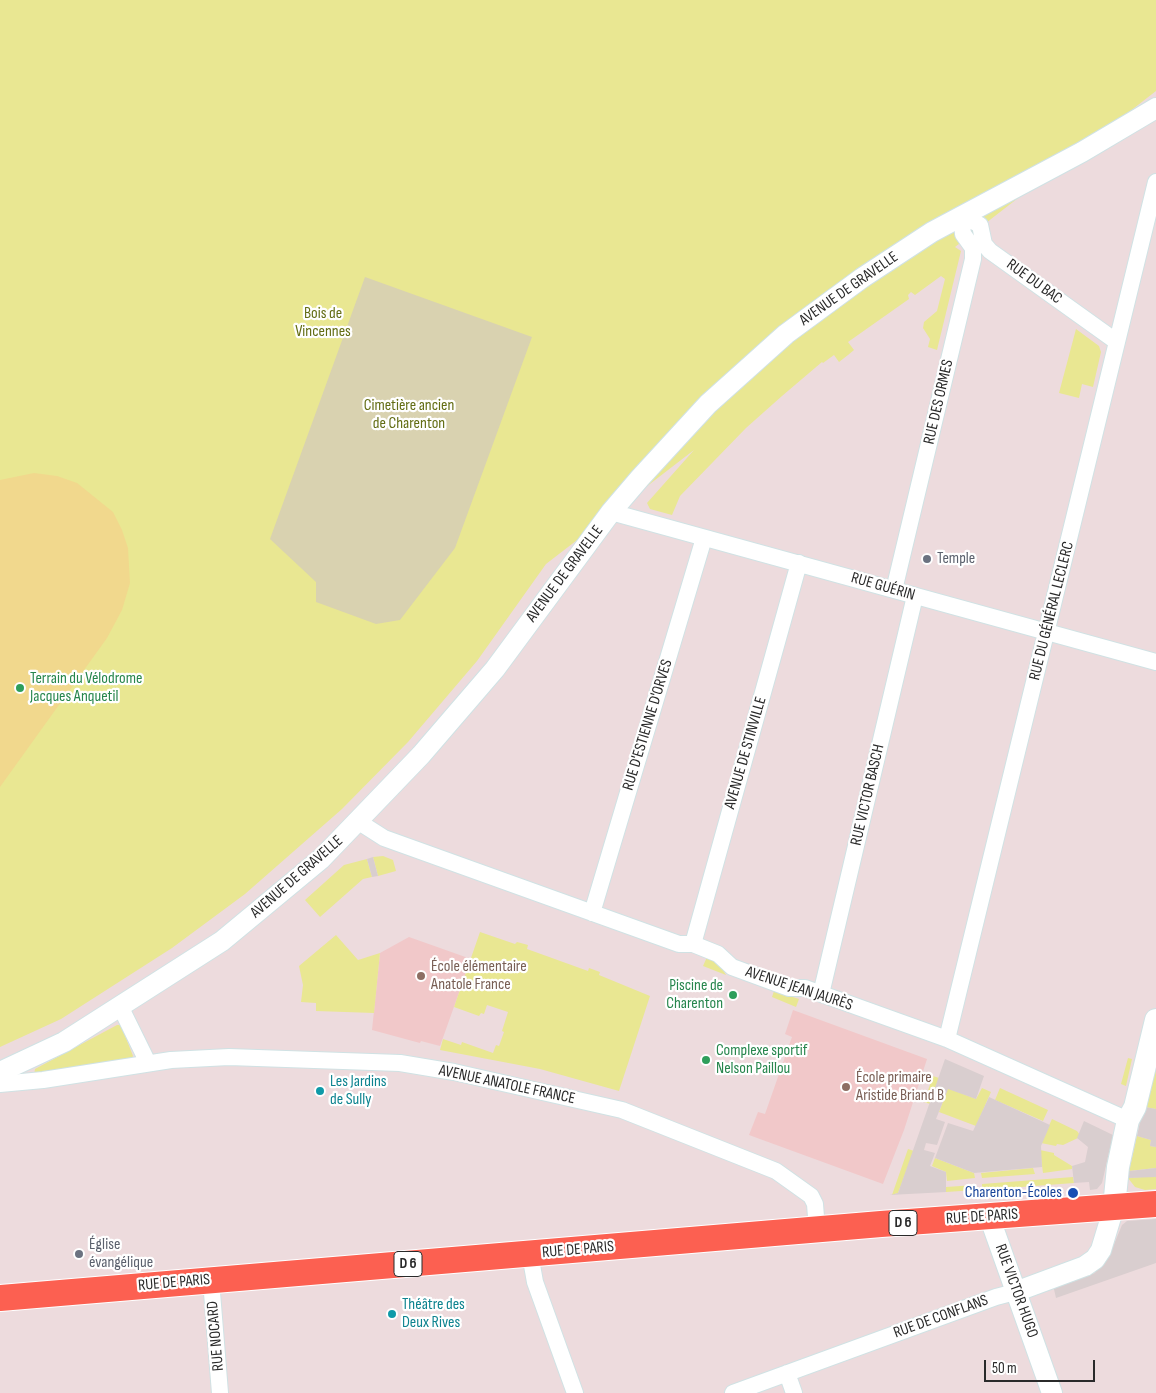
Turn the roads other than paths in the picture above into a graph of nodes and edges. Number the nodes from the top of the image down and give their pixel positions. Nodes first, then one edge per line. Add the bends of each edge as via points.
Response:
1 (1156, 108) edge
2 (1156, 182) edge
3 (961, 215) junction
4 (980, 250) junction
5 (1117, 342) junction
6 (611, 512) junction
7 (704, 538) junction
8 (799, 563) junction
9 (894, 590) junction
10 (915, 596) junction
11 (1046, 632) junction
12 (1156, 662) edge
13 (359, 822) junction
14 (592, 913) junction
15 (693, 944) junction
16 (821, 994) junction
17 (121, 1008) junction
18 (1156, 1020) edge
19 (947, 1039) junction
20 (148, 1063) junction
21 (6, 1077) edge
22 (1128, 1120) junction
23 (1156, 1204) edge
24 (1114, 1207) junction
25 (989, 1216) junction
26 (817, 1230) junction
27 (530, 1254) junction
28 (211, 1280) junction
29 (1015, 1292) junction
30 (0, 1298) edge
31 (787, 1373) junction
32 (220, 1393) edge
33 (575, 1393) edge
34 (733, 1393) edge
35 (794, 1393) edge
36 (1052, 1393) edge

1 - 3 street, AVENUE DE GRAVELLE via 1082,152
2 - 5 street, RUE DU GÉNÉRAL LECLERC
3 - 4 street via 963,234
3 - 6 street, AVENUE DE GRAVELLE via 888,260 786,334 708,404
4 - 5 street, RUE DU BAC
4 - 9 street, RUE DES ORMES
5 - 11 street, RUE DU GÉNÉRAL LECLERC
6 - 7 street, RUE GUÉRIN
6 - 13 street, AVENUE DE GRAVELLE via 494,669 422,755
7 - 8 street, RUE GUÉRIN
7 - 14 street, RUE D'ESTIENNE D'ORVES
8 - 9 street, RUE GUÉRIN
8 - 15 street, AVENUE DE STINVILLE
9 - 10 street, RUE GUÉRIN
10 - 11 street, RUE GUÉRIN
10 - 16 street, RUE VICTOR BASCH
11 - 12 street, RUE GUÉRIN
11 - 19 street, RUE DU GÉNÉRAL LECLERC
13 - 14 street, AVENUE JEAN JAURÈS via 384,838
13 - 17 street, AVENUE DE GRAVELLE via 222,941
14 - 15 street, AVENUE JEAN JAURÈS via 679,944
15 - 16 street, AVENUE JEAN JAURÈS via 718,954 732,967 789,988 805,988
16 - 19 street, AVENUE JEAN JAURÈS
17 - 20 street
17 - 21 street, AVENUE DE GRAVELLE
18 - 22 main road via 1136,1102
19 - 22 street, AVENUE JEAN JAURÈS
20 - 21 street, AVENUE ANATOLE FRANCE
20 - 26 street, AVENUE ANATOLE FRANCE via 229,1057 400,1064 454,1072 622,1110 776,1171 811,1196 815,1204
22 - 24 main road
23 - 24 main road, RUE DE PARIS
24 - 25 main road, RUE DE PARIS / D 6
24 - 29 street, RUE DE CONFLANS via 1101,1250 1095,1259 1085,1266
25 - 26 main road, RUE DE PARIS / D 6
25 - 29 street, RUE VICTOR HUGO
26 - 27 main road, RUE DE PARIS / D 6
27 - 28 main road, RUE DE PARIS / D 6
27 - 33 street via 535,1282
28 - 30 main road, RUE DE PARIS / D 6
28 - 32 street, RUE NOCARD
29 - 31 street, RUE DE CONFLANS
29 - 36 street, RUE VICTOR HUGO
31 - 34 street, RUE DE CONFLANS
31 - 35 street

